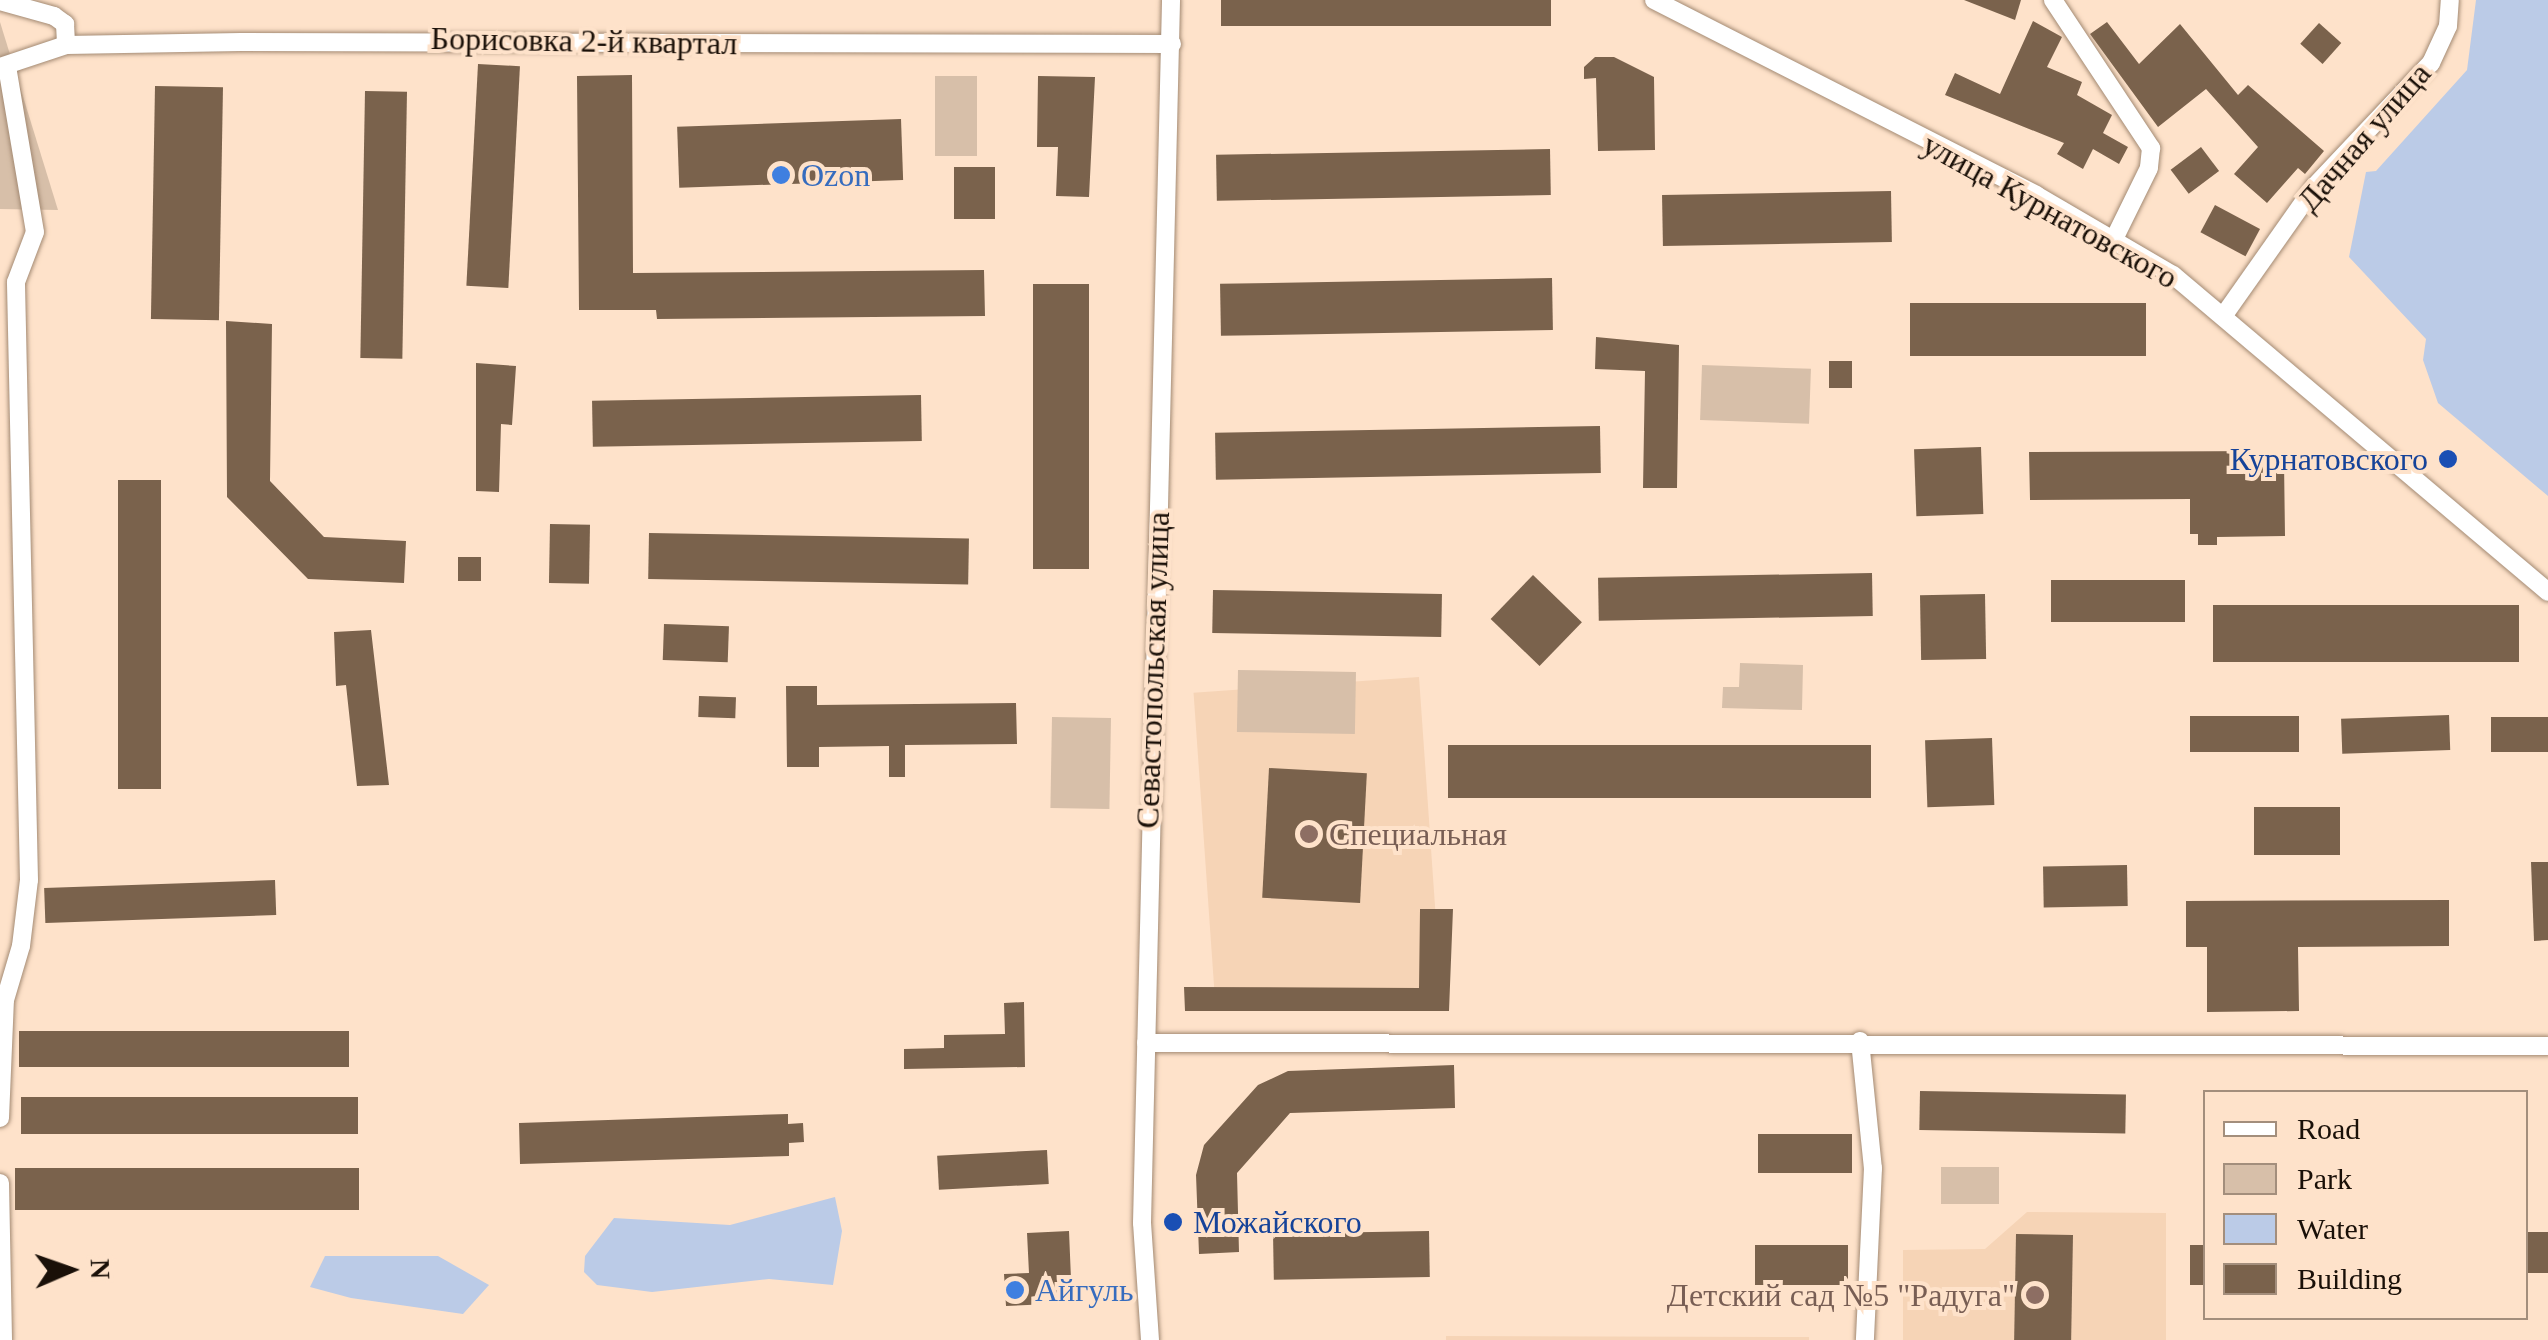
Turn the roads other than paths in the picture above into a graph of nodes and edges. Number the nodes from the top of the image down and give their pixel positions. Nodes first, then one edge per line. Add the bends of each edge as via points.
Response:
1 (1171, 0) edge
2 (1654, 0) edge
3 (2053, 0) edge
4 (2450, 0) edge
5 (0, 1) edge
6 (1172, 44) junction
7 (66, 46) junction
8 (3, 67) edge
9 (2114, 239) junction
10 (2224, 315) junction
11 (2548, 592) edge
12 (1860, 1041) junction
13 (1146, 1042) junction
14 (2548, 1046) edge
15 (0, 1118) edge
16 (0, 1183) edge
17 (4, 1340) edge
18 (1150, 1340) edge
19 (1865, 1340) edge

1 - 6 street, Севастопольская улица
2 - 9 street, улица Курнатовского
3 - 9 street via 2151,148 2149,168
4 - 10 street, Дачная улица via 2448,26 2431,63 2315,186
5 - 7 street via 54,16 64,24
6 - 7 street, Борисовка 2-й квартал via 457,38
6 - 13 street, Севастопольская улица
7 - 8 street, Борисовка 2-й квартал
8 - 15 street via 36,232 16,301 29,880 6,1000
9 - 10 street, улица Курнатовского
10 - 11 street, улица Курнатовского
12 - 13 street
12 - 14 street
12 - 19 street via 1873,1168
13 - 18 street, Севастопольская улица via 1142,1223
16 - 17 street

